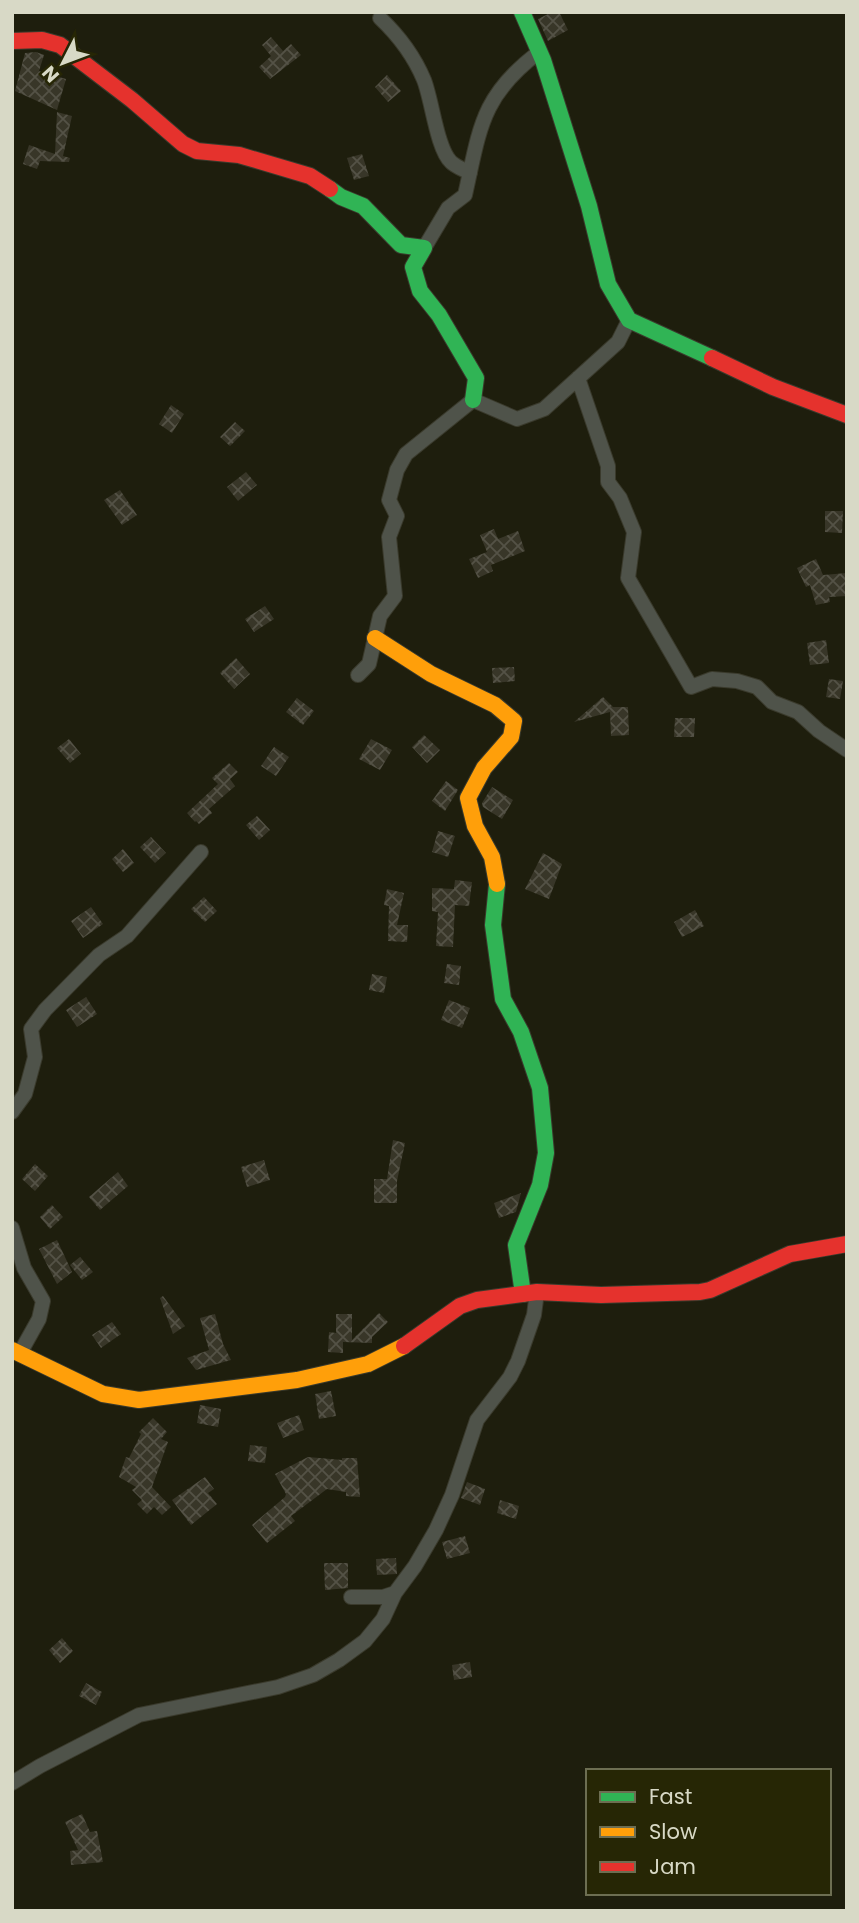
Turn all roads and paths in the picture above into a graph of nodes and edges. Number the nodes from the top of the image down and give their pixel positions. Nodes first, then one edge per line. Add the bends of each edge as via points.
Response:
1 (522, 12) edge
2 (380, 18) dead end
3 (12, 41) edge
4 (539, 52) junction
5 (470, 173) junction
6 (423, 250) junction
7 (629, 320) junction
8 (578, 378) junction
9 (473, 400) junction
10 (847, 415) edge
11 (375, 638) junction
12 (358, 675) dead end
13 (847, 750) edge
14 (201, 852) dead end
15 (12, 1112) edge
16 (12, 1228) edge
17 (847, 1244) edge
18 (530, 1293) junction
19 (16, 1352) edge
20 (395, 1593) junction
21 (352, 1597) dead end
22 (12, 1783) edge

1 - 4 street
2 - 5 street via 402,42 423,77 450,162
3 - 6 street via 60,45 183,144 310,176 363,206 401,245
4 - 5 street via 517,69 498,93 483,120
4 - 7 street via 589,206 608,284
5 - 6 street via 465,195 448,208
6 - 9 street via 413,267 420,291 476,378
7 - 8 street via 618,342
7 - 10 street via 773,387
8 - 9 street via 544,408 517,419
8 - 13 street via 608,466 608,482 634,532 628,578 691,687 712,679 757,687 772,702 798,712
9 - 11 street via 407,454 397,470 388,500 397,516 389,537 395,596 380,616
11 - 12 street via 369,664
11 - 18 street via 431,674 495,705 514,721 511,737 484,768 468,798 475,826 492,857 498,888 493,925 503,999 521,1032 540,1088 546,1153 540,1185 516,1245
14 - 15 street via 127,936 99,955 31,1029 35,1057 25,1094
16 - 19 street via 24,1268 43,1301 39,1319
17 - 18 street via 790,1254 700,1292
18 - 19 street via 460,1306 393,1353 368,1364 297,1380 139,1400 103,1394
18 - 20 street via 534,1314 518,1361 477,1420 444,1514
20 - 21 street
20 - 22 street via 383,1619 365,1641 313,1675 278,1687 139,1714

